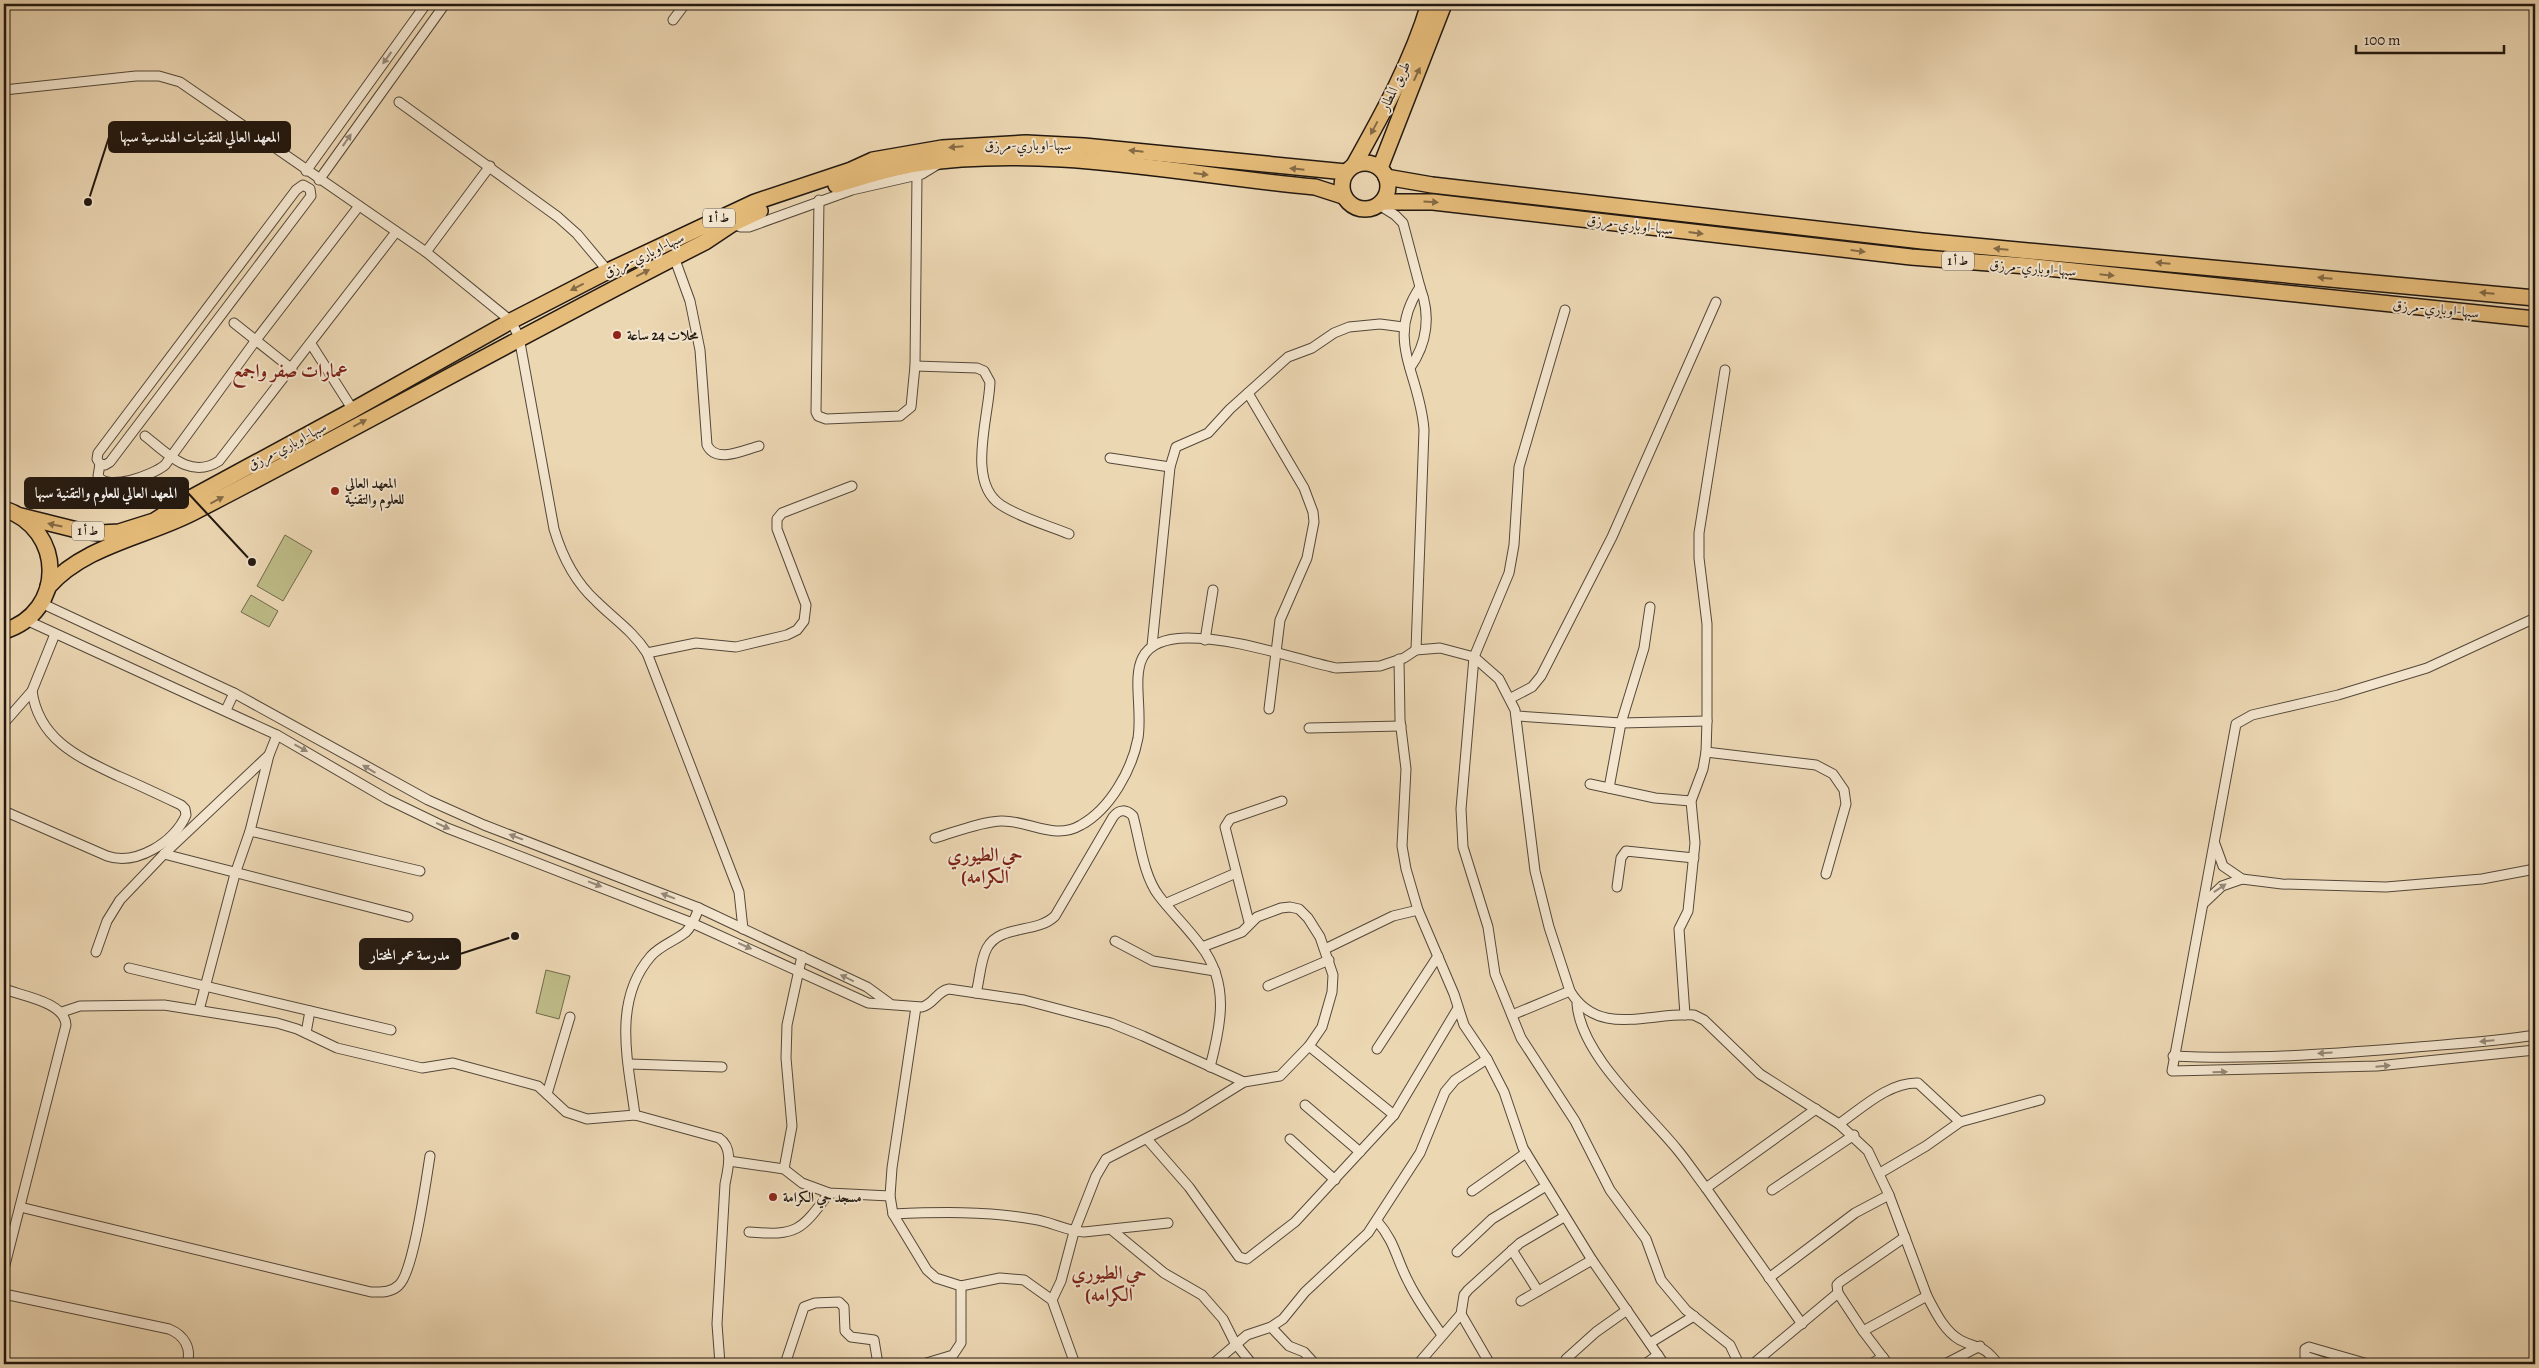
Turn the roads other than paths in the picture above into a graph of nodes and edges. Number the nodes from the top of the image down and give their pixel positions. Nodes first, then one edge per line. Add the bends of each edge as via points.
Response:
1 (426, 4) edge
2 (444, 4) edge
3 (685, 4) edge
4 (1429, 4) edge
5 (1444, 4) edge
6 (673, 20) dead end
7 (405, 33) junction
8 (416, 42) junction
9 (4, 90) edge
10 (399, 102) dead end
11 (942, 162) junction
12 (490, 166) junction
13 (1350, 168) junction
14 (306, 171) junction
15 (1383, 173) junction
16 (917, 175) junction
17 (319, 180) junction
18 (1343, 196) junction
19 (820, 200) junction
20 (1380, 204) junction
21 (359, 206) junction
22 (732, 224) junction
23 (396, 232) junction
24 (1922, 241) junction
25 (426, 252) junction
26 (1911, 257) junction
27 (674, 258) junction
28 (608, 271) junction
29 (1420, 286) junction
30 (2535, 298) edge
31 (210, 302) junction
32 (1716, 302) dead end
33 (1565, 310) dead end
34 (224, 313) junction
35 (2535, 319) edge
36 (511, 321) junction
37 (234, 323) dead end
38 (1403, 327) junction
39 (519, 337) junction
40 (256, 340) junction
41 (311, 344) junction
42 (915, 366) junction
43 (1410, 368) junction
44 (292, 369) junction
45 (1726, 370) dead end
46 (1248, 393) junction
47 (353, 410) junction
48 (145, 436) dead end
49 (759, 446) dead end
50 (171, 457) junction
51 (1110, 458) dead end
52 (100, 464) junction
53 (1170, 467) junction
54 (852, 486) dead end
55 (4, 509) edge
56 (21, 516) junction
57 (156, 525) junction
58 (1068, 534) dead end
59 (48, 587) junction
60 (1213, 590) dead end
61 (41, 603) junction
62 (1650, 607) dead end
63 (2535, 618) edge
64 (14, 626) edge
65 (55, 634) junction
66 (1205, 640) junction
67 (4, 644) edge
68 (1152, 646) junction
69 (1416, 650) junction
70 (647, 653) junction
71 (1276, 654) junction
72 (1474, 657) junction
73 (1399, 659) junction
74 (32, 690) junction
75 (234, 693) junction
76 (1511, 698) junction
77 (226, 710) junction
78 (1270, 710) dead end
79 (1517, 716) junction
80 (1707, 721) junction
81 (1621, 723) junction
82 (4, 724) edge
83 (1400, 726) junction
84 (1309, 728) dead end
85 (277, 735) junction
86 (1706, 752) junction
87 (269, 755) junction
88 (1590, 784) dead end
89 (1609, 788) junction
90 (1691, 801) junction
91 (1282, 802) dead end
92 (4, 811) edge
93 (250, 831) junction
94 (935, 838) dead end
95 (2214, 839) junction
96 (164, 854) junction
97 (1694, 858) junction
98 (2535, 869) edge
99 (420, 871) dead end
100 (1236, 873) junction
101 (235, 874) junction
102 (1826, 874) dead end
103 (2242, 880) junction
104 (1617, 888) dead end
105 (1167, 903) junction
106 (2203, 904) junction
107 (699, 908) junction
108 (1418, 910) junction
109 (408, 917) dead end
110 (1250, 922) junction
111 (692, 923) junction
112 (743, 929) junction
113 (1114, 941) dead end
114 (1202, 947) junction
115 (1325, 949) junction
116 (96, 952) dead end
117 (802, 956) junction
118 (1438, 956) junction
119 (1329, 960) junction
120 (128, 968) dead end
121 (799, 971) junction
122 (1215, 971) junction
123 (1268, 986) dead end
124 (204, 987) junction
125 (4, 989) edge
126 (1570, 991) junction
127 (976, 993) junction
128 (889, 1003) junction
129 (1578, 1004) junction
130 (916, 1007) junction
131 (1458, 1008) junction
132 (199, 1010) junction
133 (310, 1011) junction
134 (62, 1012) junction
135 (1685, 1014) junction
136 (1512, 1015) junction
137 (570, 1017) dead end
138 (391, 1030) dead end
139 (306, 1033) junction
140 (2535, 1035) edge
141 (1309, 1046) junction
142 (1377, 1049) dead end
143 (2535, 1050) edge
144 (2172, 1056) junction
145 (1487, 1059) junction
146 (629, 1064) junction
147 (722, 1067) dead end
148 (1210, 1067) junction
149 (1244, 1082) junction
150 (547, 1094) junction
151 (2040, 1100) dead end
152 (1304, 1105) dead end
153 (1816, 1109) junction
154 (635, 1115) junction
155 (1394, 1115) junction
156 (1960, 1122) junction
157 (1839, 1124) junction
158 (1854, 1135) junction
159 (1147, 1139) junction
160 (1290, 1139) dead end
161 (1360, 1152) junction
162 (1526, 1152) junction
163 (430, 1156) dead end
164 (729, 1161) junction
165 (784, 1169) junction
166 (1880, 1173) junction
167 (1335, 1180) junction
168 (1546, 1186) junction
169 (1706, 1188) junction
170 (1772, 1190) dead end
171 (1472, 1191) dead end
172 (828, 1193) junction
173 (1889, 1195) junction
174 (890, 1196) junction
175 (20, 1207) junction
176 (893, 1214) junction
177 (1564, 1217) junction
178 (1377, 1221) junction
179 (1168, 1223) dead end
180 (1113, 1231) junction
181 (749, 1232) dead end
182 (1074, 1232) junction
183 (1905, 1237) junction
184 (1512, 1250) junction
185 (1457, 1252) dead end
186 (1592, 1260) junction
187 (4, 1269) edge
188 (1769, 1278) junction
189 (961, 1286) junction
190 (1538, 1291) junction
191 (1838, 1293) junction
192 (4, 1294) edge
193 (1927, 1296) junction
194 (1052, 1300) junction
195 (1521, 1301) dead end
196 (1627, 1310) junction
197 (1461, 1314) junction
198 (1694, 1316) junction
199 (1802, 1324) junction
200 (1271, 1327) junction
201 (1863, 1331) junction
202 (1442, 1335) junction
203 (1236, 1343) junction
204 (1650, 1343) junction
205 (1980, 1346) junction
206 (1658, 1355) junction
207 (1425, 1356) junction
208 (1566, 1359) dead end
209 (1885, 1361) edge
210 (187, 1364) edge
211 (720, 1364) edge
212 (785, 1364) edge
213 (878, 1364) edge
214 (924, 1364) edge
215 (1075, 1364) edge
216 (1213, 1364) edge
217 (1252, 1364) edge
218 (1315, 1364) edge
219 (1418, 1364) edge
220 (1431, 1364) edge
221 (1490, 1364) edge
222 (1644, 1364) edge
223 (1664, 1364) edge
224 (1739, 1364) edge
225 (1753, 1364) edge
226 (1871, 1364) edge
227 (1945, 1364) edge
228 (1998, 1364) edge
229 (2329, 1364) edge
230 (2368, 1364) edge

1 - 7 street
2 - 8 street
3 - 6 street
4 -> 13 main road, طريق المطار via 1393,93
15 -> 5 main road, طريق المطار
7 - 8 street
7 -> 14 street
17 -> 8 street
9 - 14 street via 136,76 170,78 201,95
10 - 12 street
11 - 16 street
11 -> 18 main road, سبها-اوباري-مرزق / ط أ 1 via 998,158 1084,160 1315,187
11 - 22 main road, سبها-اوباري-مرزق / ط أ 1 via 894,168 829,187
12 - 25 street
12 - 28 street via 565,222
13 - 15 main road via 1367,163
13 - 18 main road via 1341,183
13 -> 28 main road, سبها-اوباري-مرزق / ط أ 1 via 1054,144 998,143 933,150 873,160 776,193
14 - 17 street
15 - 20 main road via 1388,187
15 - 24 main road, سبها-اوباري-مرزق / ط أ 1 via 1451,187
16 - 19 street
16 - 42 street
17 - 21 street
18 - 20 main road via 1350,205 1362,210
19 - 22 street via 749,227
19 - 42 street via 818,416 826,419 903,414 912,403
20 -> 26 main road, سبها-اوباري-مرزق / ط أ 1 via 1433,202
20 - 29 street via 1403,224
21 - 23 street
21 - 40 street
22 - 27 main road, سبها-اوباري-مرزق / ط أ 1
23 - 25 street
23 - 41 street
24 - 26 main road
30 -> 24 main road, سبها-اوباري-مرزق / ط أ 1
25 - 36 street
26 -> 35 main road, سبها-اوباري-مرزق / ط أ 1 via 2027,266
39 -> 27 main road, سبها-اوباري-مرزق / ط أ 1
27 - 49 street via 690,301 700,350 707,445 719,455
28 -> 36 main road, سبها-اوباري-مرزق / ط أ 1
29 - 38 street via 1409,305
29 - 43 street via 1427,310 1427,329 1422,347
31 - 34 street
31 - 34 street via 296,190 303,185 308,187 311,196
31 - 52 street via 98,453
32 - 76 street via 1612,537 1550,659 1532,687
33 - 72 street via 1519,467 1509,573
34 - 52 street via 110,462
36 - 39 street
36 - 47 main road, سبها-اوباري-مرزق / ط أ 1
37 - 40 street
38 - 43 street via 1404,348
38 - 46 street via 1372,324 1339,331 1312,348 1288,357
57 -> 39 main road, سبها-اوباري-مرزق / ط أ 1 via 202,508
39 - 70 street via 560,547 578,582 627,627
40 - 44 street
40 - 50 street
41 - 44 street
41 - 47 street
42 - 58 street via 977,368 987,374 990,386 981,464 985,486 1000,504
43 - 69 street via 1420,395 1424,430
44 - 50 street via 219,461 208,467 195,468
45 - 80 street via 1699,533 1707,624
46 - 53 street via 1208,432 1176,447
46 - 71 street via 1304,488 1313,512 1314,528 1307,558 1283,611
47 - 57 main road, سبها-اوباري-مرزق / ط أ 1 via 186,500
48 - 50 street
50 - 52 street via 165,466 149,475 109,484 98,476
51 - 53 street
53 - 68 street
54 - 70 street via 782,513 777,519 777,529 806,605 805,616 797,630 736,647 696,644
55 - 56 main road, سبها-اوباري-مرزق
57 -> 56 main road, سبها-اوباري-مرزق / ط أ 1 via 100,533 55,526
56 - 59 main road via 40,535 48,552
57 - 59 main road, سبها-اوباري-مرزق / ط أ 1 via 87,556 65,570
59 - 61 main road
60 - 66 street
61 - 64 main road
61 - 75 street
62 - 81 street via 1644,648
63 - 95 street via 2427,668 2338,695 2243,718 2236,724
64 - 65 street
64 - 67 main road
65 - 74 street
65 - 77 street
66 - 68 street via 1177,639
66 - 71 street via 1241,644
68 - 94 street via 1142,658 1137,675 1138,738 1129,764 1115,790 1089,820 1060,832 1020,822 999,821
69 - 72 street via 1440,648
69 - 73 street
70 - 112 street via 739,892
71 - 73 street via 1350,669 1380,666
71 - 78 street
72 - 76 street via 1499,678
72 - 136 street via 1461,828 1468,864 1488,928 1495,974
73 - 83 street
74 - 82 street
74 - 92 street via 34,704 42,719 65,748 181,805 186,815 157,847 140,856 120,860
75 - 77 street
107 -> 75 street via 428,800
76 - 79 street
77 - 85 street
79 - 81 street
79 - 126 street via 1535,871
80 - 81 street
80 - 86 street
81 - 89 street
83 - 84 street
83 - 108 street via 1406,769 1402,846
85 - 87 street
85 -> 111 street via 387,799 432,821
86 - 90 street
86 - 102 street via 1816,766 1837,778 1844,790 1846,804
87 - 93 street
87 - 96 street
88 - 89 street
89 - 90 street via 1655,798
90 - 97 street
91 - 100 street via 1227,822 1225,832
93 - 99 street
93 - 101 street
95 - 103 street via 2223,866
95 - 106 street
96 - 101 street
96 - 116 street via 117,905 107,921
97 - 104 street via 1626,851 1621,858
97 - 135 street via 1688,911 1678,929
98 - 103 street via 2482,879 2386,887
100 - 105 street
100 - 110 street
101 - 109 street
101 - 124 street
106 -> 103 street via 2222,886
105 - 114 street
105 - 127 street via 1159,897 1150,878 1133,816 1125,810 1120,811 1055,916 1043,926 1007,934 992,942 984,957
106 - 144 street
107 - 111 street
107 - 112 street
108 - 115 street via 1393,916
108 - 118 street
110 - 114 street via 1239,934
110 - 115 street via 1281,908 1299,910 1313,925
111 -> 121 street
111 - 146 street via 685,932 652,954 632,987 625,1027
112 - 117 street
113 - 122 street via 1153,961
114 - 122 street
115 - 119 street
117 - 121 street
128 -> 117 street via 867,987
118 - 131 street
118 - 142 street
119 - 123 street
119 - 141 street via 1333,975 1329,1008 1322,1027
120 - 124 street
121 - 128 street via 868,1003
121 - 165 street via 787,1025 786,1058 792,1126
122 - 148 street via 1221,993 1221,1015
124 - 132 street
124 - 133 street
125 - 134 street
126 - 129 street
126 - 136 street
127 - 130 street via 944,990 929,1005
127 - 148 street via 1024,1000 1111,1023
128 - 130 street
129 - 135 street via 1608,1019
129 - 169 street via 1578,1015 1593,1048 1637,1105 1678,1149
130 - 174 street
131 - 145 street via 1464,1025
131 - 155 street
132 - 134 street via 141,1005 80,1006
132 - 139 street via 277,1023
133 - 138 street
133 - 139 street
134 - 175 street via 66,1020 65,1029
135 - 153 street via 1704,1020 1760,1074
136 - 198 street via 1521,1038 1575,1121 1610,1190 1646,1239 1661,1280
137 - 150 street
139 - 150 street via 337,1048 422,1068 458,1064 538,1086
140 -> 144 street via 2374,1050 2242,1057
141 - 149 street via 1280,1076
141 - 155 street
144 -> 143 street via 2172,1072 2377,1066
145 - 162 street via 1504,1092 1518,1138
145 - 178 street via 1455,1080 1445,1092 1420,1153
146 - 147 street
146 - 154 street
148 - 149 street
149 - 159 street
150 - 154 street via 566,1112 587,1119
151 - 156 street
152 - 161 street
153 - 157 street
153 - 169 street
154 - 164 street via 719,1138 728,1150
155 - 161 street
156 - 157 street via 1918,1083 1905,1082
156 - 166 street
157 - 158 street
158 - 166 street via 1868,1151
158 - 170 street
159 - 167 street via 1243,1260 1295,1222
159 - 182 street via 1116,1152 1100,1166
160 - 167 street
161 - 167 street
162 - 168 street
162 - 171 street
163 - 175 street via 407,1274 396,1288 384,1292 371,1292
164 - 165 street
164 - 211 street via 717,1324
165 - 172 street via 802,1183
166 - 173 street
168 - 177 street
168 - 185 street via 1492,1218
169 - 188 street
172 - 174 street
172 - 181 street via 810,1219 794,1231 772,1234
173 - 183 street
173 - 188 street via 1855,1213
174 - 176 street
175 - 187 street
176 - 182 street via 955,1211 990,1214 1051,1222
176 - 189 street via 926,1270 936,1278
177 - 184 street
177 - 186 street
178 - 200 street via 1305,1292 1283,1319
178 - 202 street via 1394,1245 1400,1266 1417,1297
179 - 180 street
180 - 182 street
180 - 203 street via 1164,1273 1202,1295 1223,1319
182 - 194 street via 1061,1281
183 - 191 street via 1840,1282
183 - 193 street
184 - 190 street
184 - 197 street via 1464,1295
186 - 190 street
186 - 196 street
188 - 199 street
189 - 194 street via 1000,1278 1024,1280
189 - 214 street via 961,1343 953,1355
190 - 195 street
191 - 199 street
191 - 201 street
192 - 210 street via 169,1329 186,1344
193 - 201 street
193 - 205 street via 1952,1334 1959,1340
194 - 215 street
196 - 204 street
196 - 208 street
197 - 202 street
197 - 221 street
198 - 204 street
198 - 224 street via 1730,1345
199 - 225 street
200 - 203 street via 1256,1331
200 - 218 street via 1289,1346 1304,1352
201 - 209 street
202 - 207 street
203 - 216 street
203 - 217 street
204 - 206 street
205 - 227 street
205 - 228 street
206 - 222 street
206 - 223 street
207 - 219 street
207 - 220 street
209 - 226 street
212 - 213 street via 804,1307 839,1302 844,1307 845,1331 851,1336 874,1340
229 - 230 street via 2305,1356 2305,1349 2309,1347

